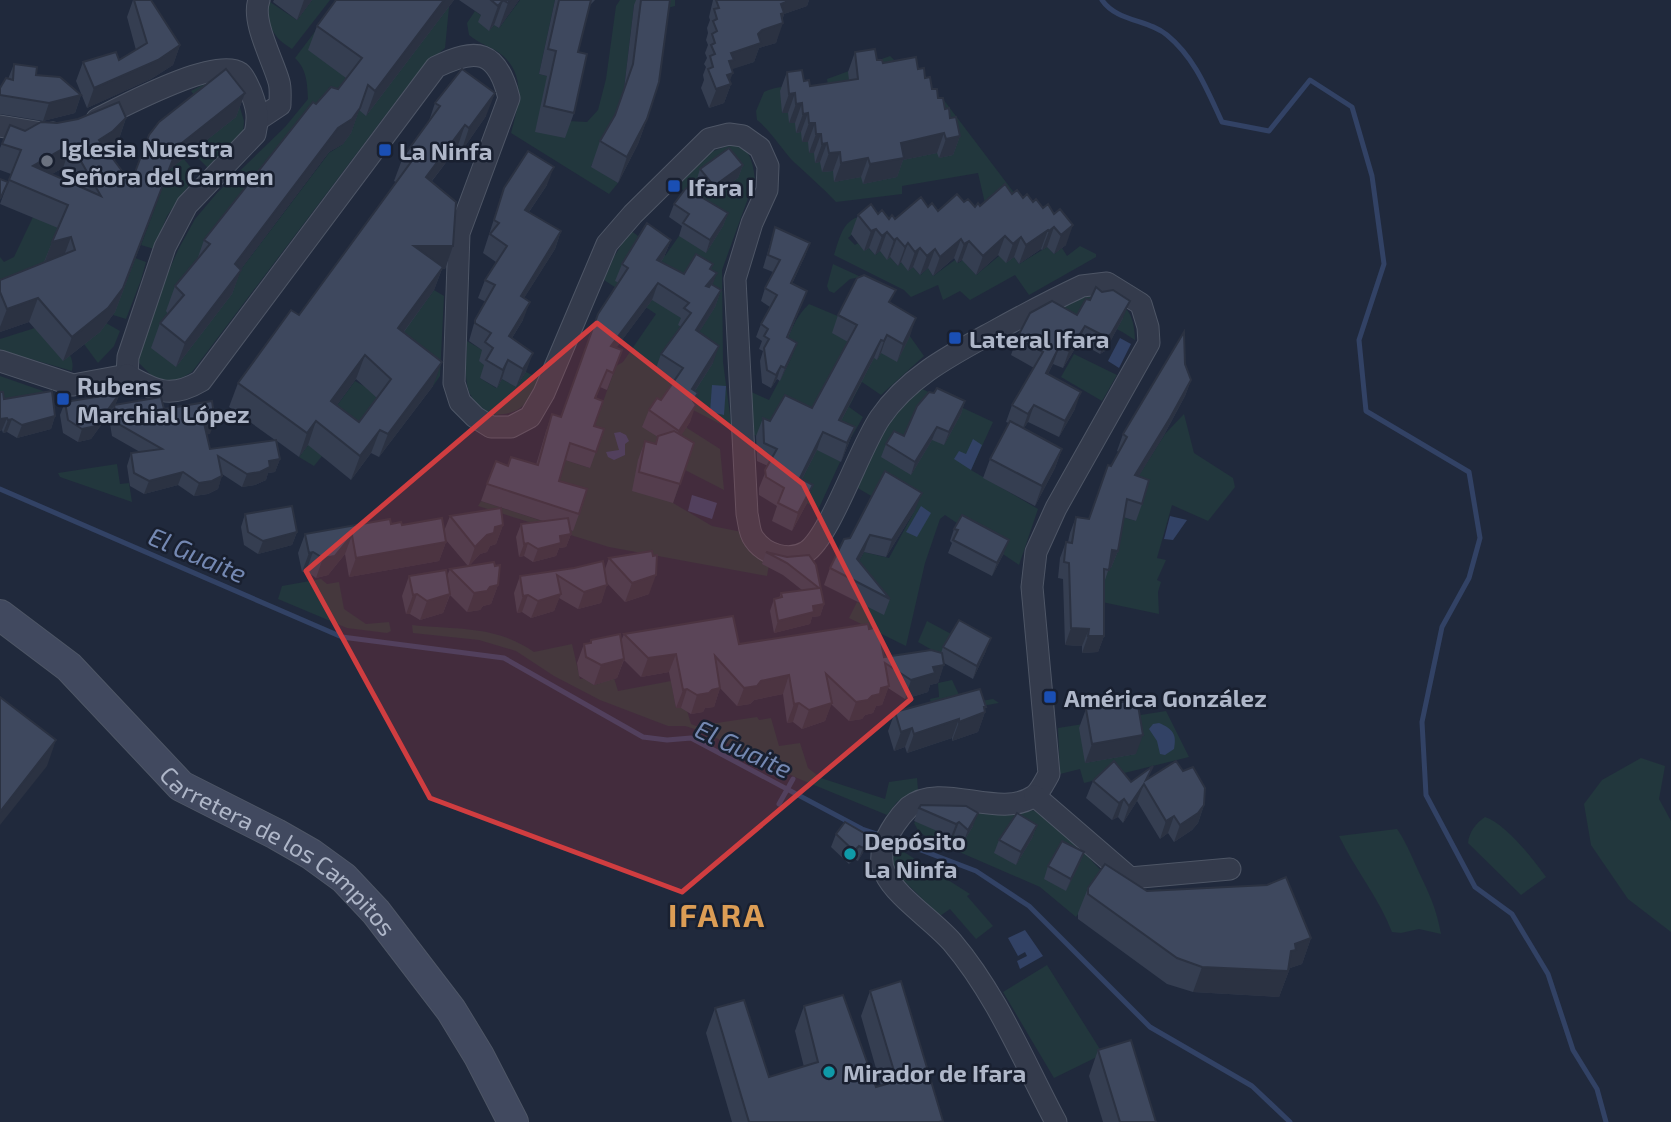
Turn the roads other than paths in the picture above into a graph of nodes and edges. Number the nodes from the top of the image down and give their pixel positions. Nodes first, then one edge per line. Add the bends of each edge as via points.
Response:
1 (259, 0) edge
2 (259, 119) junction
3 (0, 126) edge
4 (0, 361) edge
5 (127, 375) junction
6 (0, 615) edge
7 (1035, 796) junction
8 (1230, 869) dead end
9 (513, 1122) edge
10 (1056, 1122) edge

1 - 2 street via 259,23 280,85 280,105
2 - 3 street via 241,74 230,70 167,85 48,134
2 - 5 street via 254,134 181,215 165,247 128,357
4 - 5 street via 73,385
5 - 7 street via 165,392 183,391 201,381 436,67 460,55 493,62 509,98 459,233 454,383 460,402 491,427 511,427 530,417 607,244 633,215 709,139 743,136 760,148 768,166 767,190 751,223 735,279 747,514 753,538 771,554 795,556 817,542 880,418 909,384 942,360 1048,302 1082,286 1107,283 1141,304 1149,343 1036,552 1032,587 1049,774
6 - 9 main road, Carretera de los Campitos via 69,667 180,786 312,854 344,878 451,1010
7 - 8 street via 1130,878
7 - 10 street via 1012,804 937,798 909,807 883,849 883,867 892,884 951,941 986,989

